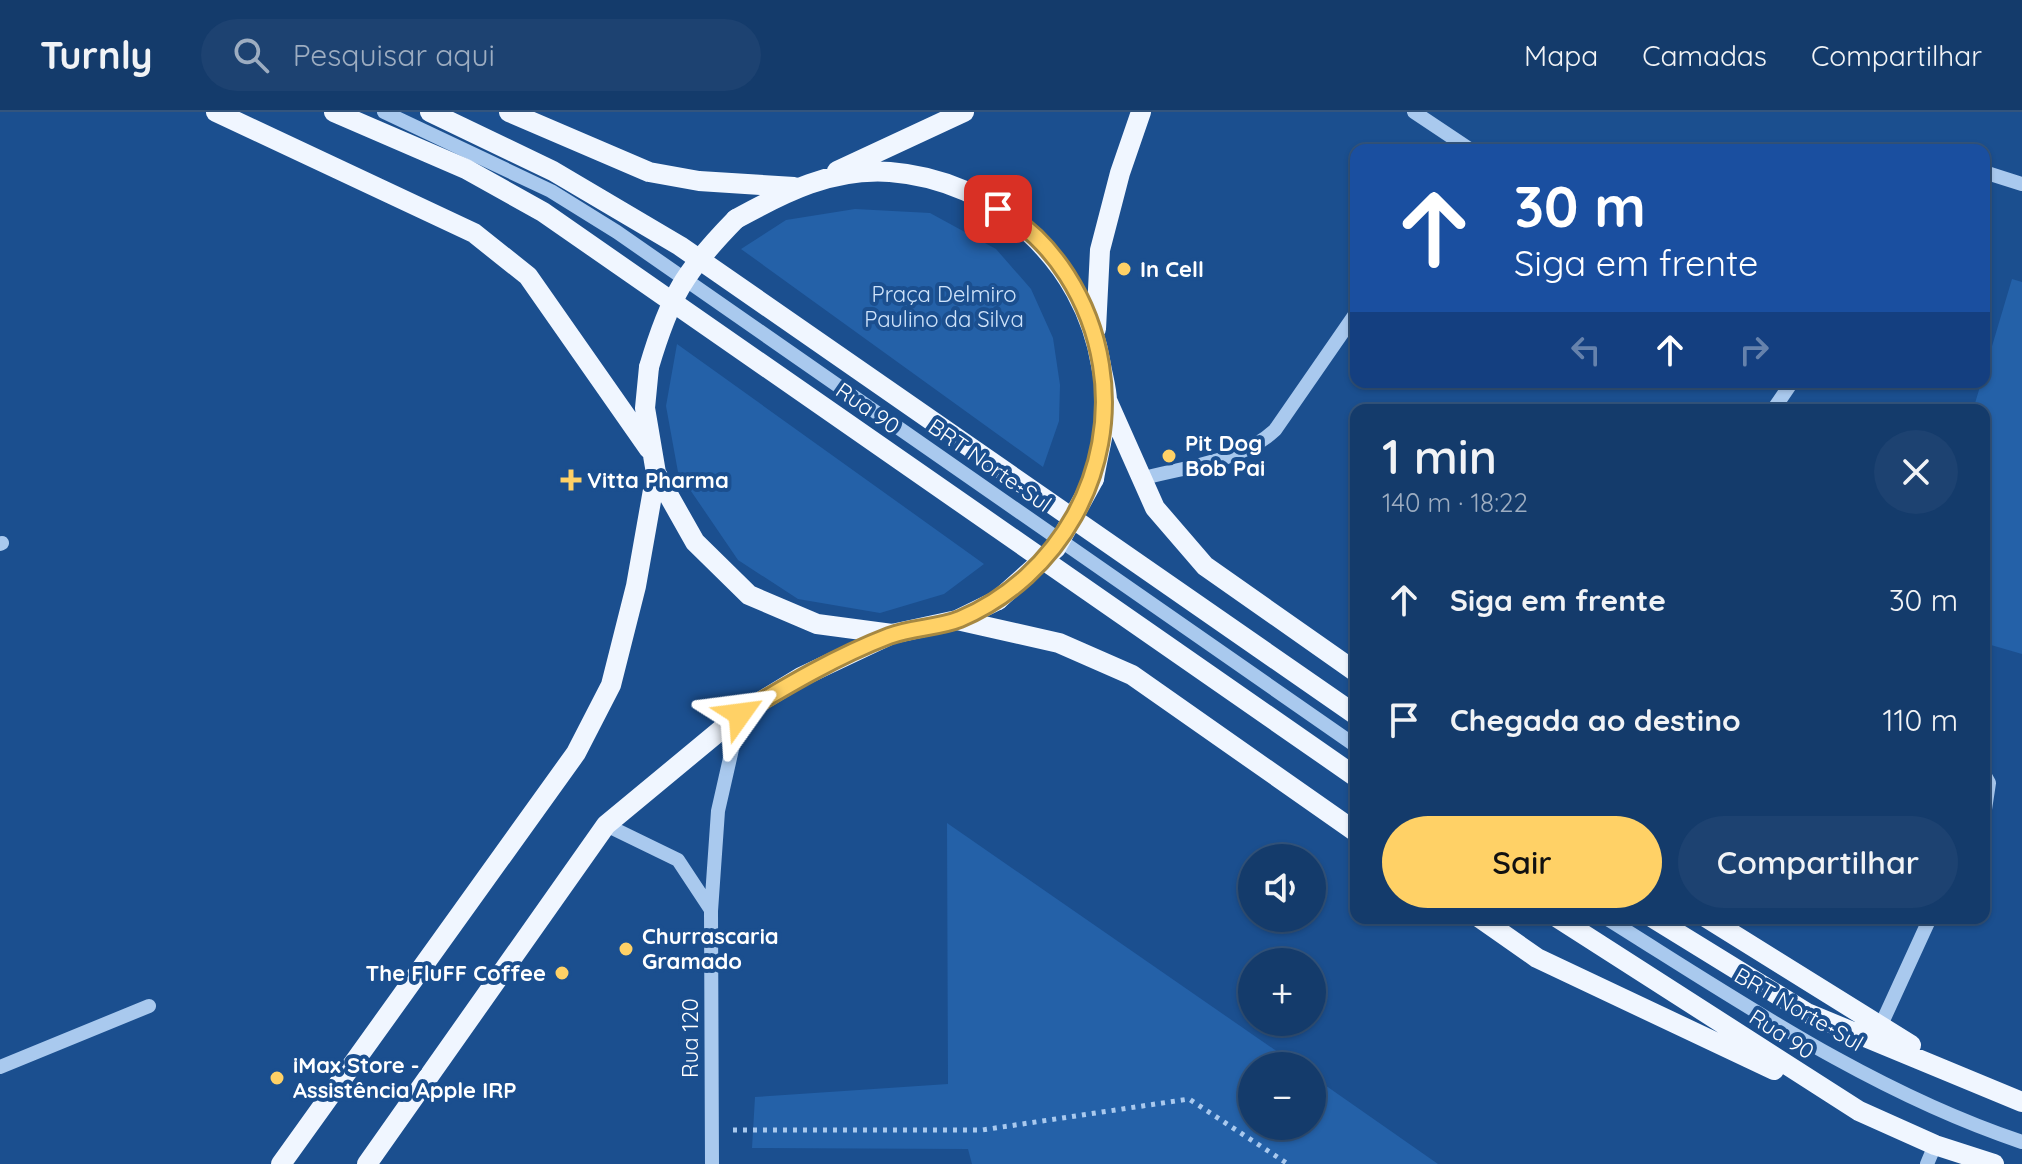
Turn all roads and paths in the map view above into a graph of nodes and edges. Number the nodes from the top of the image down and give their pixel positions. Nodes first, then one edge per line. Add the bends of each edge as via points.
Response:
1 (216, 112) edge
2 (334, 112) edge
3 (384, 112) edge
4 (430, 112) edge
5 (509, 112) edge
6 (964, 112) edge
7 (1141, 112) edge
8 (1414, 112) edge
9 (1461, 144) edge
10 (1990, 174) edge
11 (821, 179) junction
12 (2022, 184) edge
13 (794, 187) junction
14 (1350, 322) edge
15 (1096, 333) junction
16 (1107, 400) junction
17 (649, 449) junction
18 (656, 473) junction
19 (1140, 479) junction
20 (957, 620) junction
21 (892, 634) junction
22 (1350, 668) edge
23 (1350, 711) edge
24 (740, 714) junction
25 (1350, 742) edge
26 (1350, 773) edge
27 (606, 825) junction
28 (1350, 828) edge
29 (711, 911) junction
30 (1489, 924) edge
31 (1567, 924) edge
32 (1616, 924) edge
33 (1663, 924) edge
34 (1717, 924) edge
35 (1927, 924) edge
36 (149, 1006) dead end
37 (1881, 1025) junction
38 (0, 1067) edge
39 (1948, 1069) junction
40 (2022, 1102) edge
41 (1859, 1111) junction
42 (712, 1130) junction
43 (2022, 1142) edge
44 (1931, 1154) edge
45 (281, 1164) edge
46 (367, 1164) edge
47 (712, 1164) edge
48 (1288, 1164) edge
49 (1994, 1164) edge

1 - 17 main road via 474,233 528,276
2 - 26 main road, Rua 90 via 466,169 543,212
3 - 25 street, BRT Norte-Sul via 551,191 617,232
4 - 23 main road, Rua 90 via 553,171 680,246
5 - 13 main road via 649,172
6 - 11 main road
7 - 15 main road via 1100,250
8 - 9 street
10 - 12 street
11 - 13 main road
11 - 15 main road via 889,172 957,186 1018,220 1065,271
13 - 17 main road, bridge via 736,219 695,260 665,311 649,367
14 - 19 street via 1262,443
15 - 16 main road
16 - 19 main road
16 - 20 main road, bridge via 1094,479 1056,548 998,600
17 - 18 main road
18 - 21 main road via 695,542 749,595 817,624
18 - 45 main road via 611,685 576,753
19 - 22 main road via 1155,508 1205,566
20 - 21 main road
20 - 28 main road via 1059,643 1132,675
21 - 24 main road via 801,677
24 - 27 main road
24 - 29 street, Rua 120 via 718,811
27 - 29 street via 678,860
27 - 46 main road
29 - 42 street, Rua 120
30 - 41 main road via 1537,958
31 - 41 main road, Rua 90
32 - 43 street, BRT Norte-Sul via 1797,1037 1957,1120
33 - 39 main road, Rua 90 via 1807,1013
34 - 37 main road
35 - 37 street
36 - 38 street
37 - 39 main road
39 - 40 main road, Rua 90
41 - 44 main road, Rua 90
42 - 47 street, Rua 120
42 - 48 path via 982,1130 1189,1099
44 - 49 main road, Rua 90

